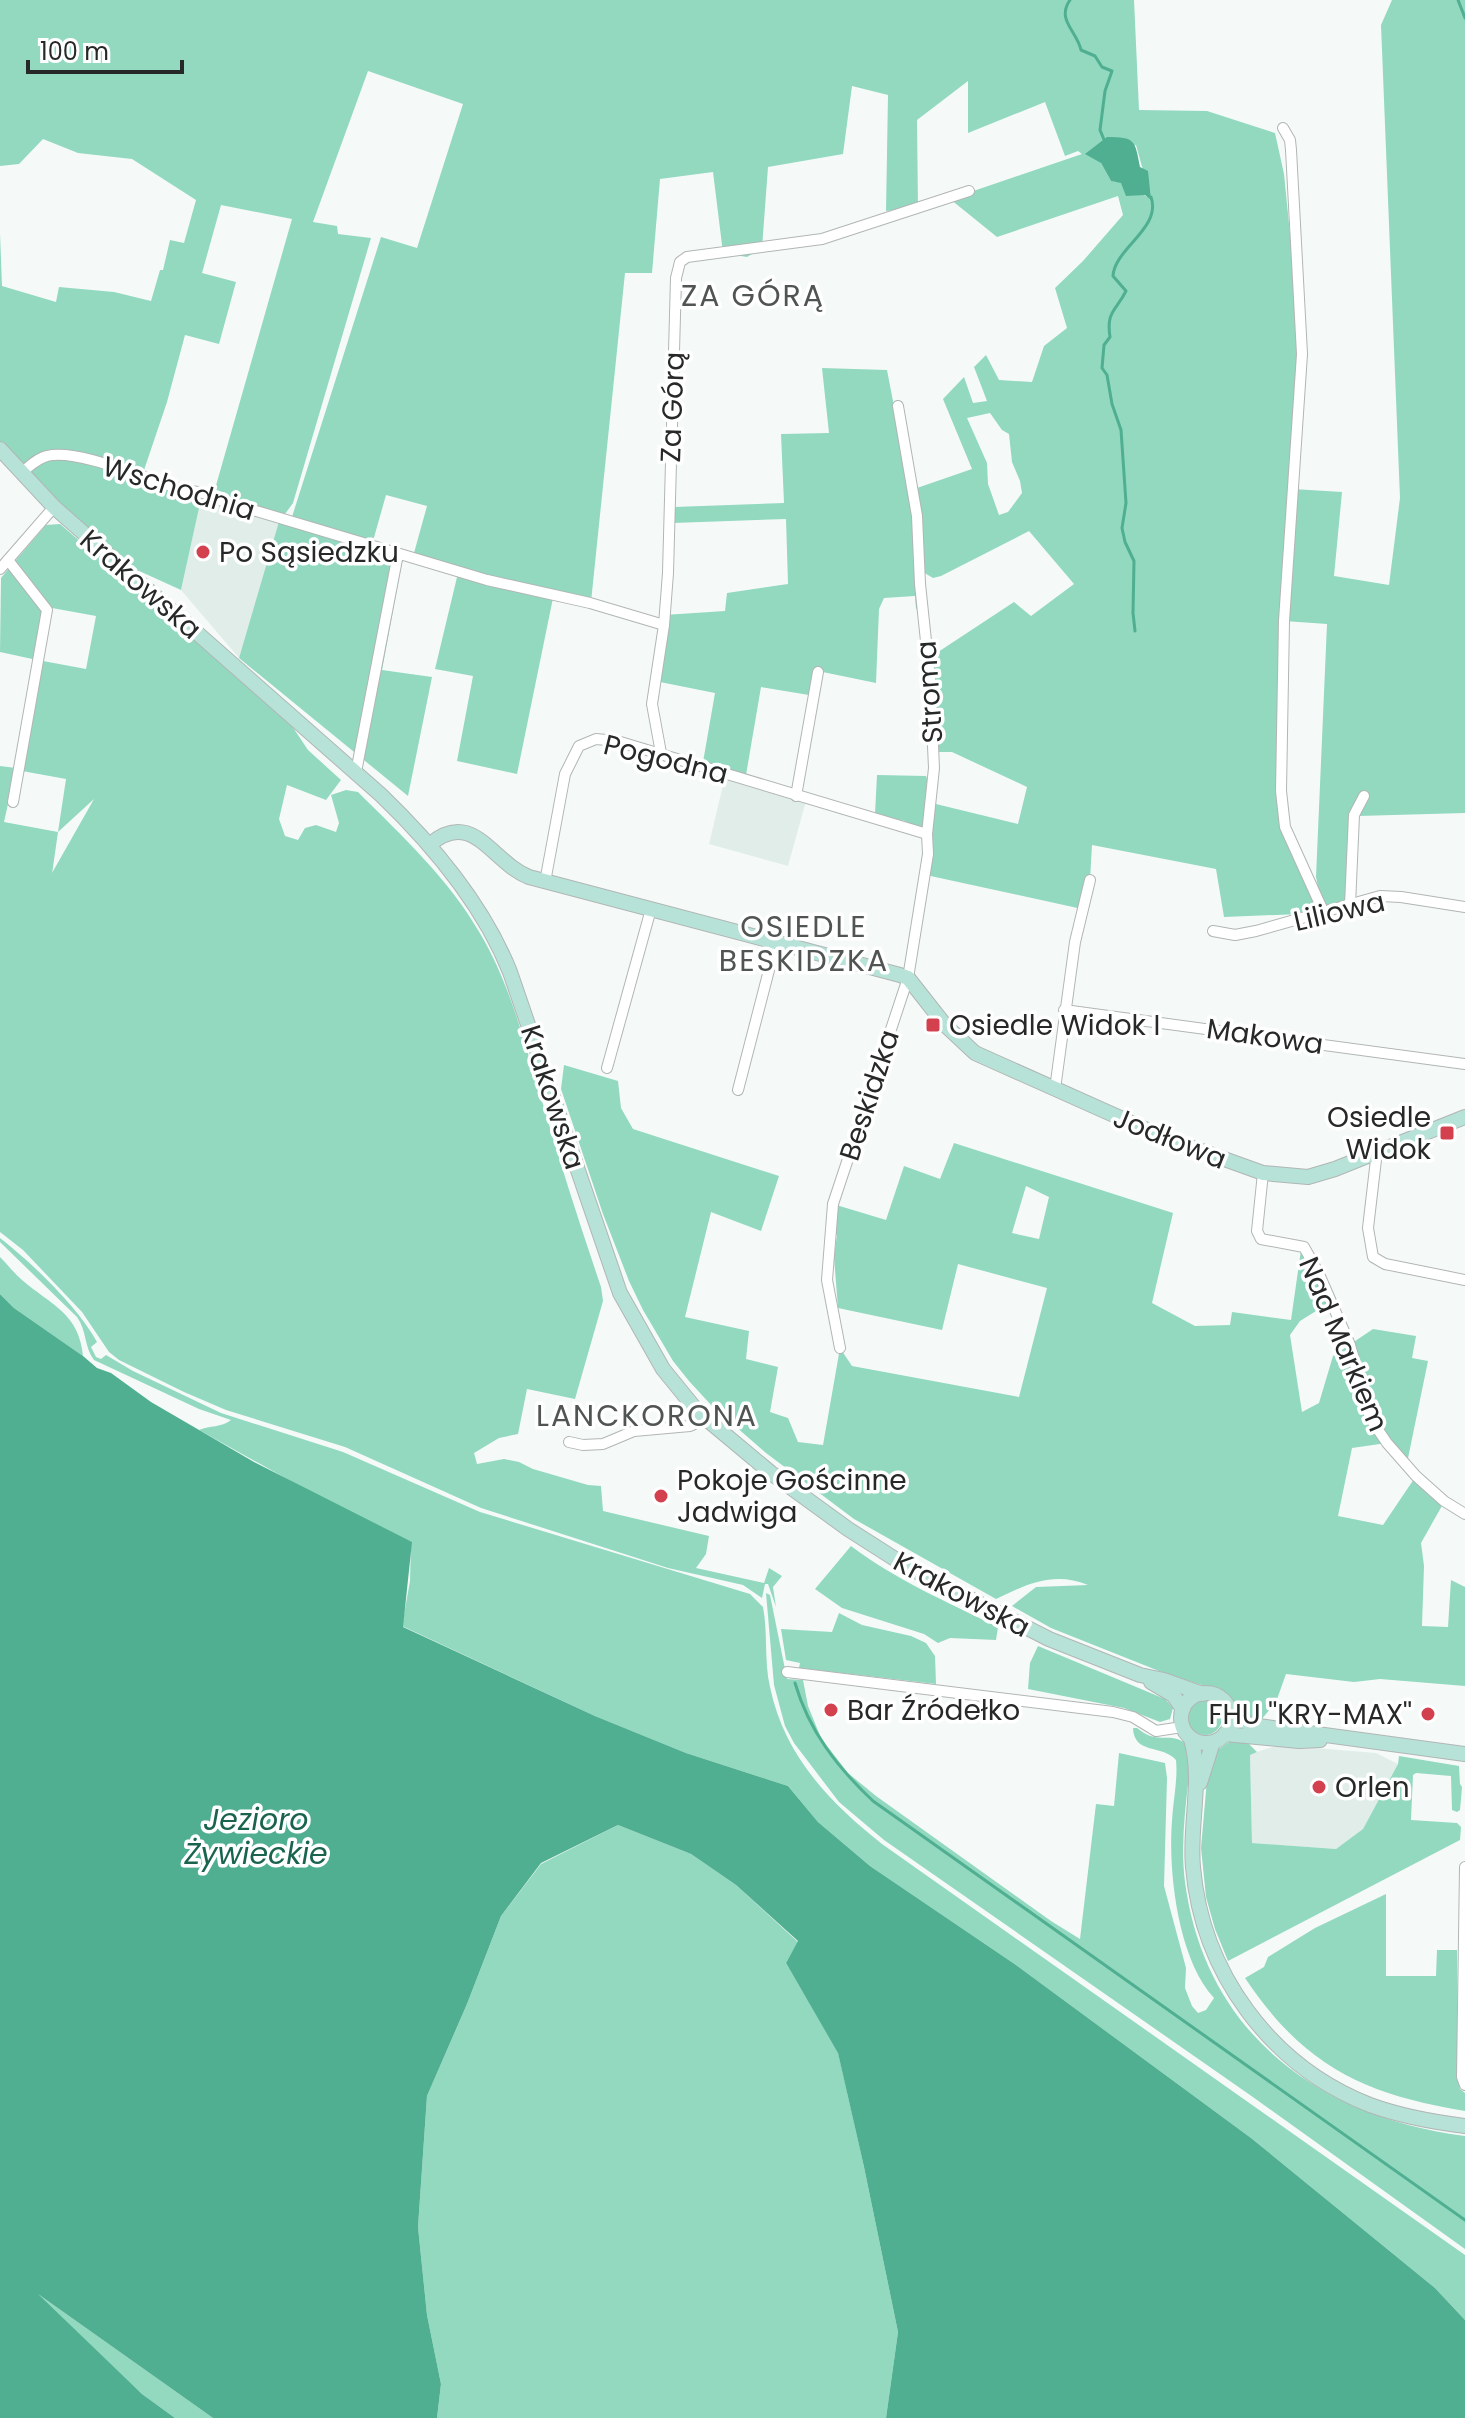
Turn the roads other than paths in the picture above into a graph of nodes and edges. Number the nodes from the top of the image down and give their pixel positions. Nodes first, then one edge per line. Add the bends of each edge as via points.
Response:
1 (1283, 128) dead end
2 (969, 191) dead end
3 (898, 406) dead end
4 (0, 449) edge
5 (21, 473) junction
6 (54, 507) junction
7 (398, 554) junction
8 (8, 560) junction
9 (0, 569) edge
10 (664, 625) junction
11 (818, 672) dead end
12 (661, 753) junction
13 (356, 772) junction
14 (796, 796) junction
15 (1364, 796) dead end
16 (13, 802) dead end
17 (927, 834) junction
18 (429, 845) junction
19 (1090, 880) dead end
20 (545, 882) junction
21 (1350, 905) junction
22 (1465, 907) edge
23 (651, 909) junction
24 (1324, 913) junction
25 (1213, 931) dead end
26 (776, 943) junction
27 (908, 978) junction
28 (1064, 1010) junction
29 (1465, 1064) edge
30 (607, 1068) dead end
31 (1055, 1089) junction
32 (738, 1090) dead end
33 (1465, 1117) edge
34 (1377, 1151) junction
35 (1263, 1173) junction
36 (1465, 1280) edge
37 (840, 1348) dead end
38 (706, 1419) junction
39 (569, 1442) dead end
40 (1465, 1514) edge
41 (787, 1672) dead end
42 (1140, 1675) junction
43 (1203, 1694) junction
44 (1183, 1709) junction
45 (1230, 1715) junction
46 (1187, 1733) junction
47 (1219, 1738) junction
48 (1342, 1739) junction
49 (1465, 1754) edge
50 (1196, 1796) junction
51 (1465, 1867) edge
52 (1465, 2085) edge
53 (1465, 2126) edge

1 - 24 street via 1291,150 1302,354 1284,621 1283,820
2 - 10 street, Za Górą via 822,239 680,262
3 - 17 street, Stroma via 917,516 930,679 934,768
4 - 5 main road, Krakowska
5 - 6 main road, Krakowska
5 - 7 street, Wschodnia via 46,456 69,456
6 - 8 street
6 - 13 main road, Krakowska
7 - 10 street, Wschodnia
7 - 13 street
8 - 9 street
8 - 16 street via 47,610
10 - 12 street, Za Górą via 652,704
11 - 14 street
12 - 14 street, Pogodna
12 - 20 street, Pogodna via 606,739 579,746 565,774
13 - 18 main road, Krakowska
14 - 17 street, Pogodna
15 - 21 street via 1354,815
17 - 27 street, Stroma
18 - 20 main road via 446,832 464,832 520,873
18 - 38 main road, Krakowska via 472,901 504,956 620,1293 663,1369
19 - 28 street
20 - 23 main road
21 - 22 street, Liliowa via 1380,896
21 - 24 street, Liliowa
23 - 26 main road
23 - 30 street
24 - 25 street, Liliowa via 1235,935
26 - 27 main road
26 - 32 street
27 - 31 main road, Jodłowa via 975,1053
27 - 37 street, Beskidzka via 833,1204 827,1280
28 - 29 street, Makowa
28 - 31 street
31 - 35 main road, Jodłowa via 1163,1137
33 - 34 main road, Jodłowa
34 - 35 main road, Jodłowa via 1308,1177
34 - 36 street via 1368,1228 1373,1257
35 - 40 street, Nad Markiem via 1257,1231 1261,1239 1304,1247 1350,1345 1370,1418 1416,1476
38 - 39 street via 690,1426 634,1431 603,1444
38 - 42 main road, Krakowska via 771,1473 906,1566 1049,1639
41 - 46 street via 1113,1712 1159,1732
42 - 43 main road, Krakowska
42 - 44 main road, Krakowska via 1173,1695
43 - 44 main road
43 - 45 main road via 1222,1700
44 - 46 main road
45 - 47 main road via 1229,1727
45 - 48 main road via 1248,1725
46 - 47 main road via 1202,1743
46 - 50 main road
47 - 48 main road
47 - 50 main road
48 - 49 main road
50 - 53 main road via 1192,1851 1201,1915 1212,1949 1251,2017 1287,2055 1342,2092 1395,2113
51 - 52 street

